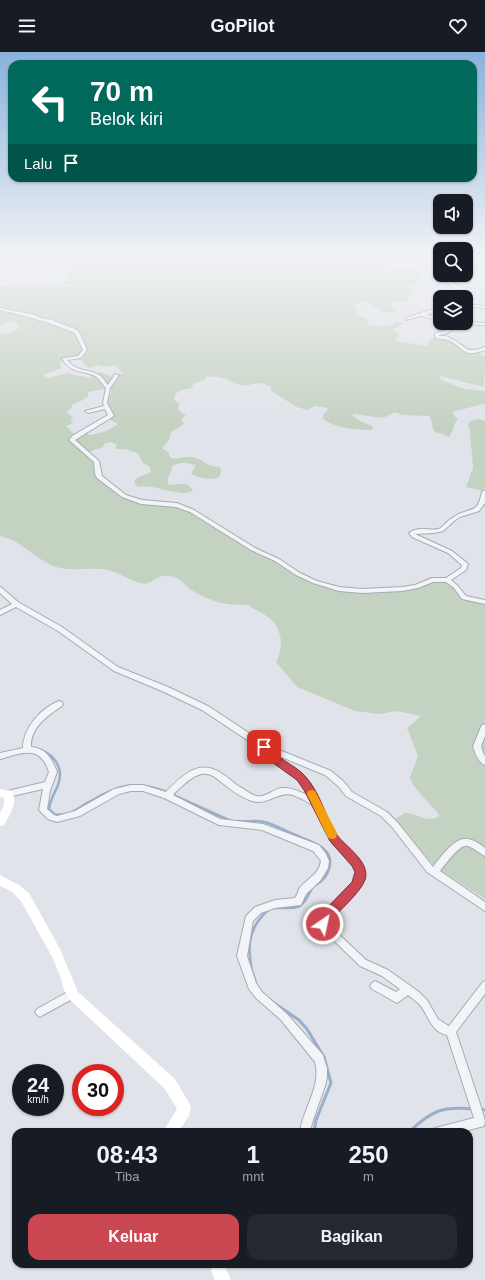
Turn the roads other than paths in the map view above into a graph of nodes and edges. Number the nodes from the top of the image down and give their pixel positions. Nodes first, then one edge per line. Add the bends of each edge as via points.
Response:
1 (20, 313) edge
2 (425, 313) edge
3 (421, 315) junction
4 (433, 318) edge
5 (408, 319) dead end
6 (473, 324) edge
7 (484, 324) edge
8 (448, 330) edge
9 (485, 348) edge
10 (117, 375) dead end
11 (108, 388) junction
12 (106, 407) junction
13 (88, 411) dead end
14 (485, 492) edge
15 (447, 580) junction
16 (0, 589) edge
17 (485, 602) edge
18 (16, 604) junction
19 (0, 612) edge
20 (59, 704) dead end
21 (485, 727) edge
22 (264, 747) junction
23 (27, 748) junction
24 (0, 756) edge
25 (485, 762) edge
26 (48, 785) junction
27 (4, 794) edge
28 (169, 794) junction
29 (317, 804) junction
30 (0, 822) edge
31 (485, 852) edge
32 (434, 872) junction
33 (0, 880) edge
34 (485, 907) edge
35 (375, 986) dead end
36 (485, 986) edge
37 (407, 989) junction
38 (73, 994) junction
39 (40, 1012) dead end
40 (451, 1031) junction
41 (482, 1122) edge
42 (173, 1128) edge
43 (305, 1128) edge
44 (456, 1128) edge
45 (218, 1268) edge
46 (223, 1280) edge

1 - 11 street via 75,331 85,350 79,357 64,360 76,371 98,376
2 - 3 street
3 - 4 street
3 - 5 street
6 - 7 street
8 - 9 street via 437,334 437,337 447,338 469,352
10 - 11 street
11 - 12 street
12 - 13 street
12 - 15 street via 110,418 72,440 97,462 98,474 102,480 124,496 141,502 177,505 192,511 308,580 328,586 362,591 402,590 432,580
14 - 15 street via 479,509 452,520 441,530 412,533 450,552 465,564 464,569
15 - 17 street via 464,598
16 - 18 street
18 - 19 street
18 - 22 street via 60,629 116,669 204,708
20 - 23 street via 40,718 27,739
21 - 25 street via 477,746
22 - 29 street via 268,755 300,777
22 - 32 street via 328,773 340,782 349,794 379,810 395,825
23 - 24 street
23 - 26 street via 44,754 48,760 54,772
26 - 27 street
26 - 28 street via 43,810 57,819 77,814 125,789 143,788
27 - 30 street via 10,801 8,810
28 - 29 street via 194,773 204,770 216,774 243,793 255,798 289,791
28 - 43 street via 219,822 259,825 312,846 324,859 324,868 303,891 298,902 264,906 252,915 247,926 242,956 252,986 284,1017 322,1065 320,1087 306,1118
29 - 37 street via 334,838 357,864 360,872 360,879 356,885 324,919 323,924 363,964 385,973
31 - 32 street via 464,842 457,845
32 - 34 street
33 - 38 street via 25,897 56,953
35 - 37 street via 397,998
36 - 40 street
37 - 40 street via 424,1003 435,1022 445,1030
38 - 39 street
38 - 42 street via 156,1068 174,1089 184,1106 184,1111
40 - 41 street
41 - 44 street
45 - 46 street

